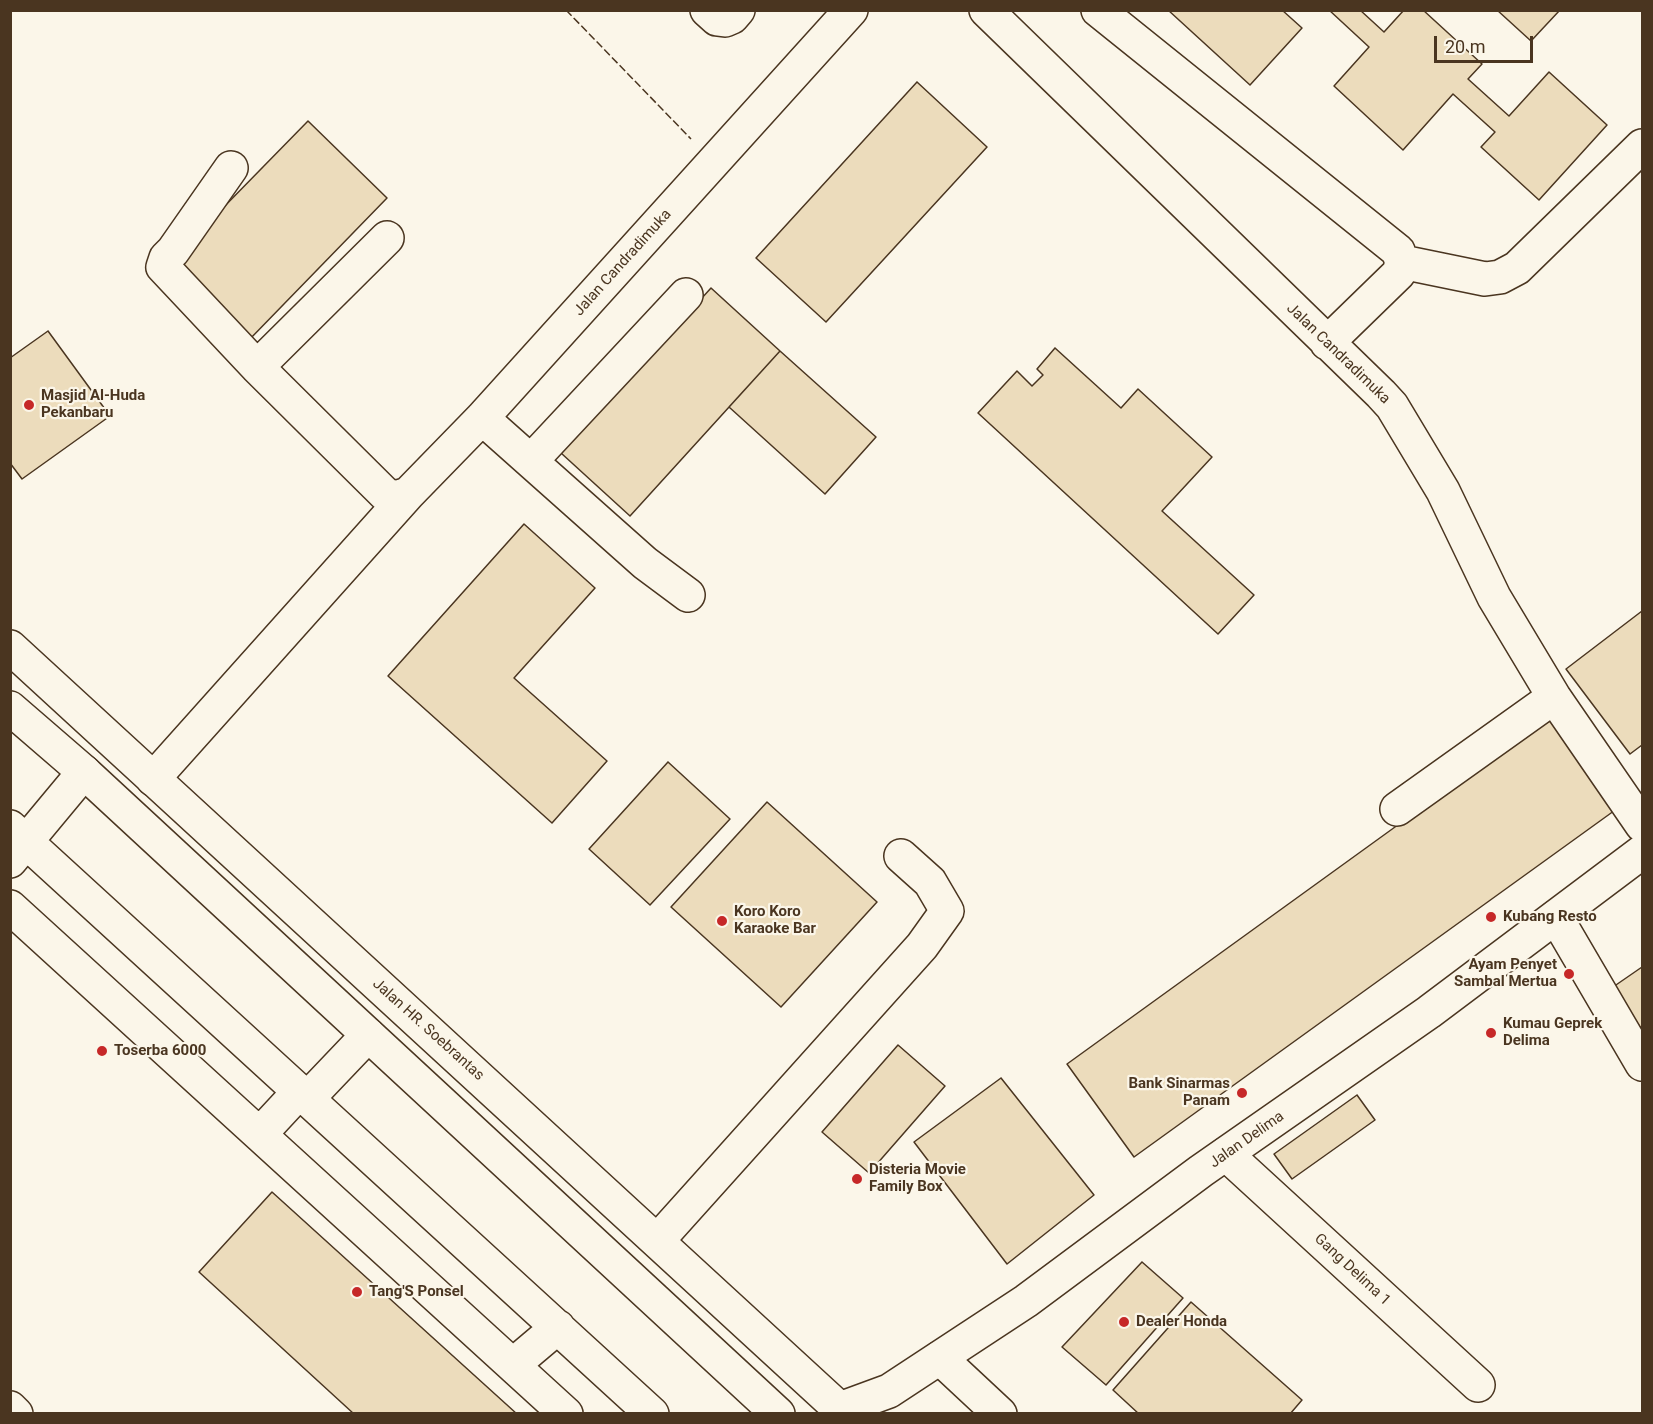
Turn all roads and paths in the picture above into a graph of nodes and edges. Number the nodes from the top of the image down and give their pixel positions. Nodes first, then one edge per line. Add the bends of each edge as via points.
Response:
1 (707, 10) edge
2 (738, 10) edge
3 (851, 10) edge
4 (986, 10) edge
5 (1098, 10) edge
6 (1642, 146) edge
7 (231, 168) dead end
8 (387, 238) dead end
9 (1402, 262) junction
10 (686, 295) dead end
11 (1327, 343) junction
12 (257, 367) junction
13 (482, 418) junction
14 (531, 460) junction
15 (396, 494) junction
16 (688, 595) dead end
17 (10, 647) edge
18 (1554, 697) junction
19 (10, 708) edge
20 (84, 772) junction
21 (153, 778) junction
22 (1397, 808) dead end
23 (1642, 825) edge
24 (16, 843) edge
25 (1642, 852) edge
26 (901, 856) dead end
27 (10, 907) edge
28 (1556, 917) junction
29 (368, 1035) junction
30 (1642, 1064) edge
31 (303, 1096) junction
32 (260, 1134) junction
33 (1226, 1154) junction
34 (658, 1240) junction
35 (558, 1327) junction
36 (940, 1358) junction
37 (513, 1365) junction
38 (1479, 1385) dead end
39 (10, 1408) edge
40 (843, 1411) edge
41 (16, 1413) edge
42 (566, 1413) edge
43 (652, 1413) edge
44 (778, 1413) edge
45 (1000, 1413) edge

1 - 2 street via 717,19 725,20
3 - 13 street, Jalan Candradimuka
4 - 11 street, Jalan Candradimuka
5 - 9 street via 1398,251
6 - 9 street via 1517,268 1500,277 1485,279
7 - 12 street via 163,267
8 - 12 street
9 - 11 street via 1399,273
10 - 14 street
11 - 18 street, Jalan Candradimuka via 1392,406 1443,491 1494,597
12 - 15 street
13 - 14 street
13 - 15 street, Jalan Candradimuka
14 - 16 street via 645,563
15 - 21 street, Jalan Candradimuka
17 - 21 street, Jalan HR. Soebrantas
18 - 22 street
18 - 23 street, Jalan Candradimuka
19 - 20 street
20 - 24 street
20 - 29 street
21 - 34 street, Jalan HR. Soebrantas
24 - 31 street
25 - 28 street, Jalan Delima
26 - 34 street via 930,882 947,911 922,946
27 - 32 street
28 - 30 street
28 - 33 street, Jalan Delima via 1429,1012
29 - 31 street
29 - 44 street
31 - 32 street
31 - 35 street
32 - 37 street
33 - 36 street, Jalan Delima via 1026,1301
33 - 38 street, Gang Delima 1
34 - 40 street, Jalan HR. Soebrantas
35 - 37 street
35 - 43 street
36 - 40 street, Jalan Delima via 889,1391
36 - 45 street
37 - 42 street
39 - 41 street

